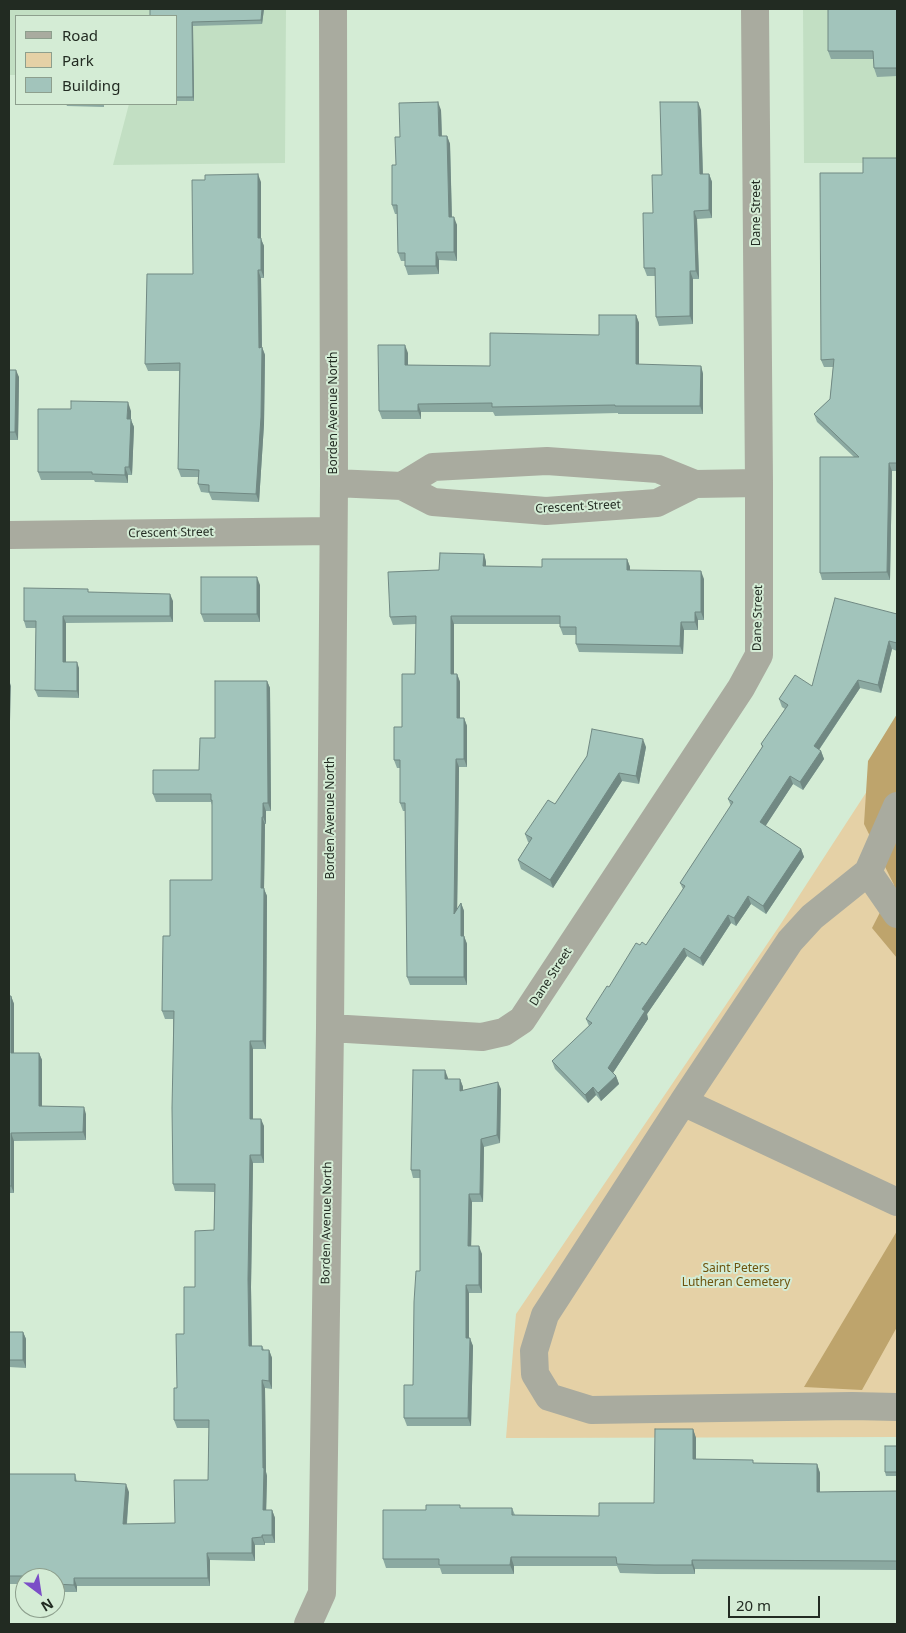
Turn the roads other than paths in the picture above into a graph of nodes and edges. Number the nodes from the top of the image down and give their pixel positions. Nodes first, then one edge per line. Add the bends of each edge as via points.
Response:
1 (332, 9) edge
2 (755, 9) edge
3 (334, 483) junction
4 (759, 483) junction
5 (695, 484) junction
6 (402, 486) junction
7 (333, 531) junction
8 (9, 535) edge
9 (897, 806) edge
10 (868, 872) junction
11 (897, 914) edge
12 (330, 1028) junction
13 (683, 1102) junction
14 (897, 1202) edge
15 (897, 1407) edge
16 (308, 1624) edge

1 - 3 street, Borden Avenue North
2 - 4 street, Dane Street
3 - 6 street, Crescent Street
3 - 7 street, Borden Avenue North
4 - 5 street, Crescent Street
4 - 12 street, Dane Street via 759,656 522,1020 504,1032 482,1037
5 - 6 street, Crescent Street via 657,503 546,511 433,502
5 - 6 street, Crescent Street via 658,469 547,461 433,466
7 - 8 street, Crescent Street
7 - 12 street, Borden Avenue North
9 - 10 street
10 - 11 street
10 - 13 street via 812,917 790,941
12 - 16 street, Borden Avenue North via 322,1593
13 - 14 street
13 - 15 street via 545,1316 534,1351 534,1374 549,1397 590,1410

